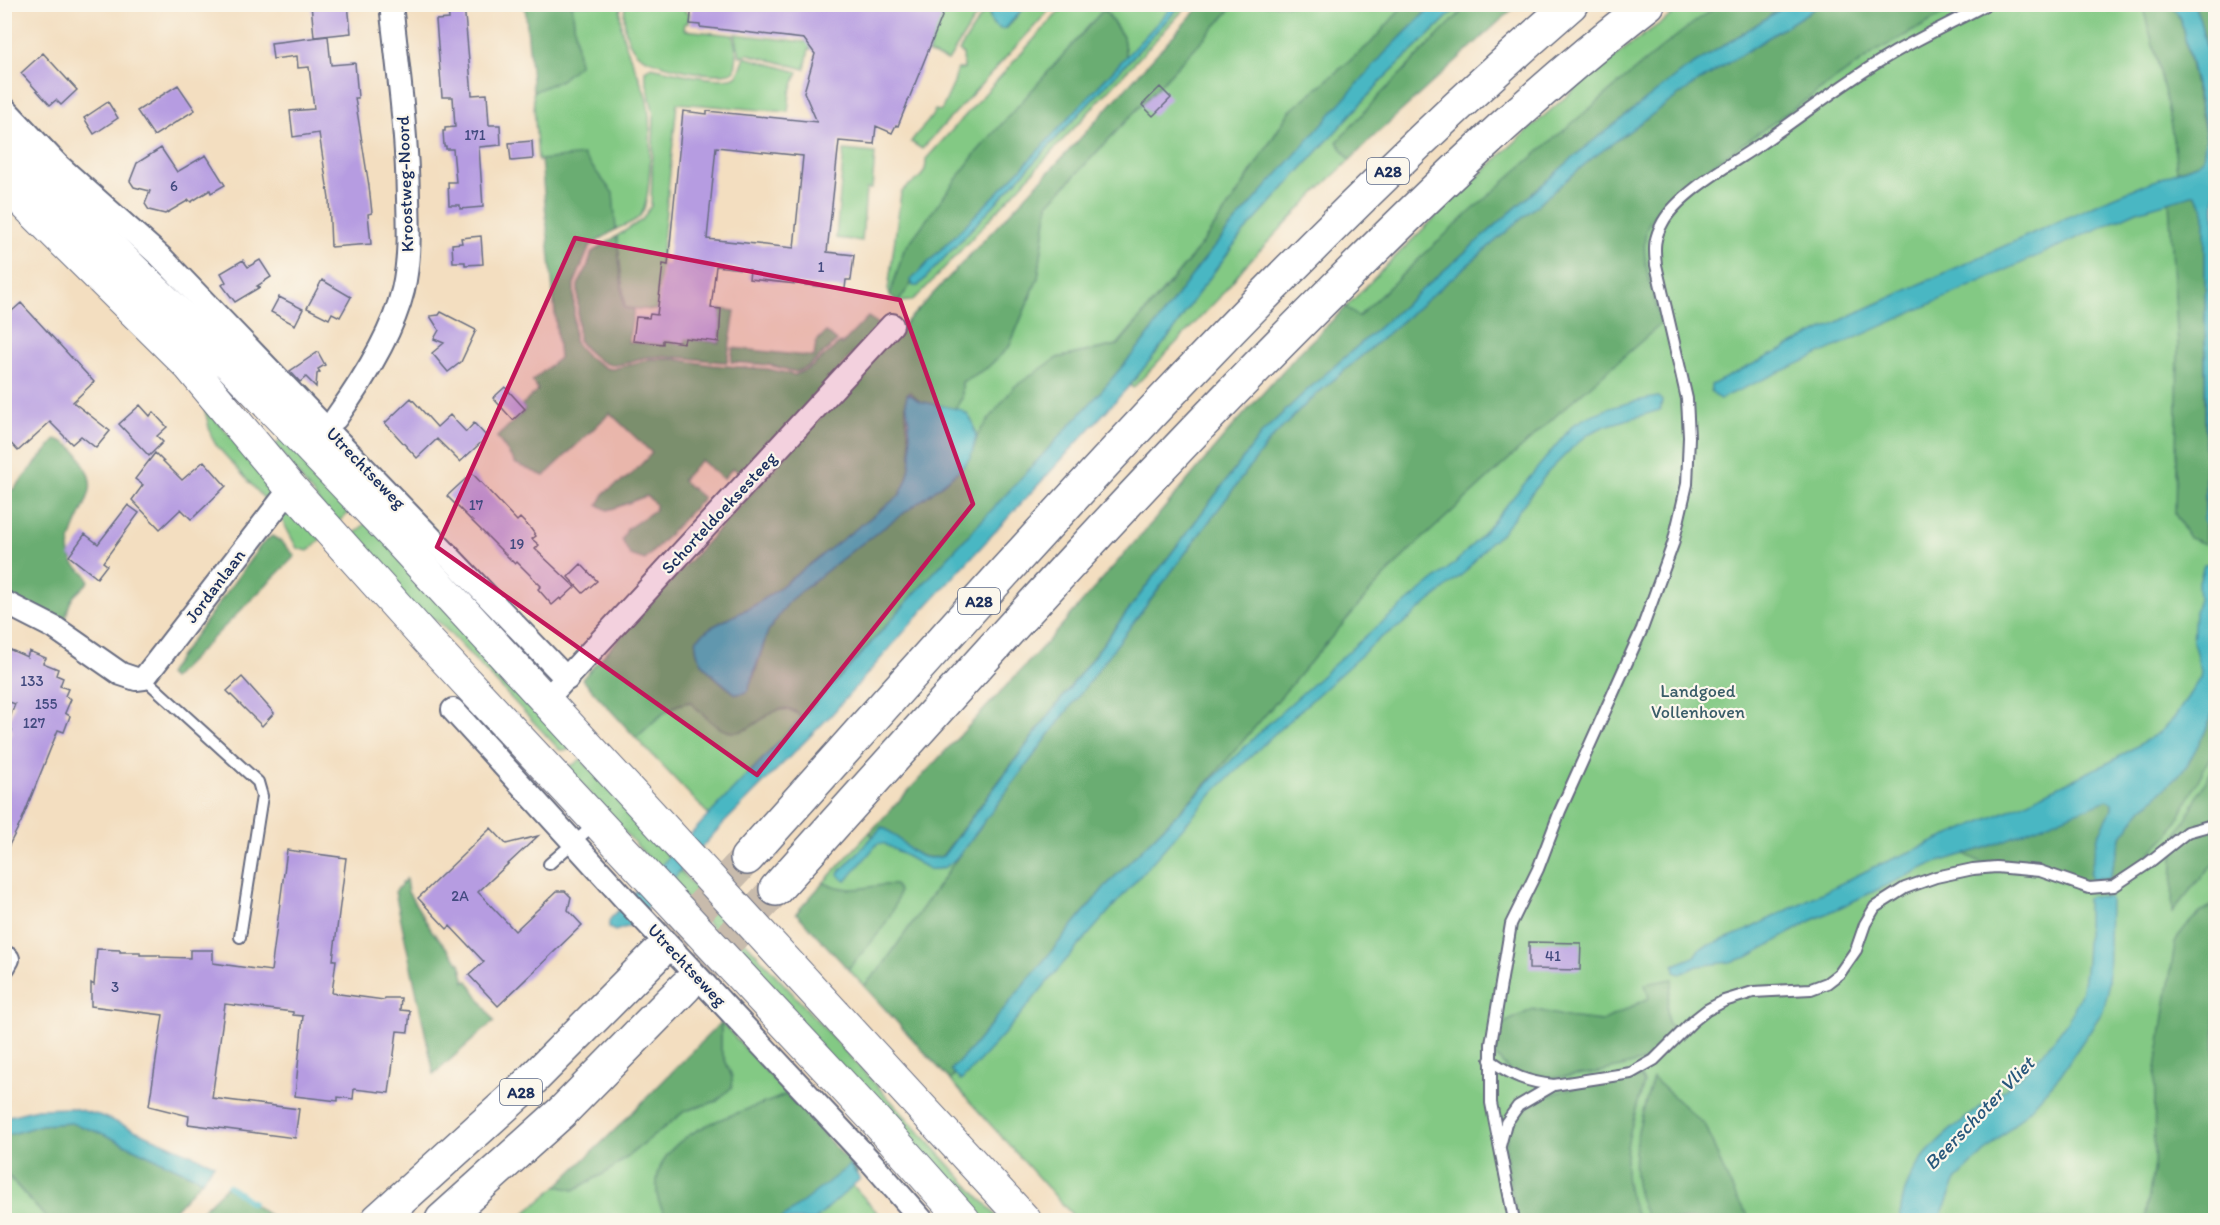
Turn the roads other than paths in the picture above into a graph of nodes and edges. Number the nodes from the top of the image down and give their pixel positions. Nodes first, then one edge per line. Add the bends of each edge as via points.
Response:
1 (391, 4) edge
2 (1571, 4) edge
3 (1648, 4) edge
4 (1987, 4) edge
5 (4, 108) edge
6 (4, 144) edge
7 (4, 183) edge
8 (153, 268) junction
9 (892, 325) dead end
10 (336, 418) dead end
11 (285, 422) junction
12 (256, 448) junction
13 (291, 488) junction
14 (4, 602) edge
15 (140, 679) junction
16 (556, 689) junction
17 (453, 710) dead end
18 (584, 741) junction
19 (547, 770) junction
20 (2216, 824) edge
21 (585, 832) junction
22 (747, 858) tunnel mouth
23 (549, 864) dead end
24 (776, 889) tunnel mouth
25 (240, 937) dead end
26 (656, 955) tunnel mouth
27 (686, 987) tunnel mouth
28 (1490, 1060) junction
29 (1554, 1085) junction
30 (1499, 1148) junction
31 (378, 1221) edge
32 (442, 1221) edge
33 (922, 1221) edge
34 (964, 1221) edge
35 (1025, 1221) edge
36 (1514, 1221) edge

1 - 10 street, Kroostweg-Noord via 407,167 410,255 393,321
2 - 22 highway, A28 via 1371,188 1214,348
3 - 24 highway, A28 via 1521,108 1240,382 1058,575
4 - 28 lane via 1890,55 1822,98 1717,172 1664,220 1654,243 1687,399 1687,484 1673,544 1642,630 1511,924
5 - 8 street, Utrechtseweg
6 - 8 main road, Utrechtseweg
7 - 12 main road, Utrechtseweg via 190,367
8 - 11 main road, Utrechtseweg via 212,346
8 - 16 street, Utrechtseweg
9 - 16 street, Schorteldoeksesteeg
11 - 12 main road
11 - 16 main road, Utrechtseweg
12 - 13 main road, Utrechtseweg
13 - 15 street, Jordanlaan
13 - 19 main road, Utrechtseweg
14 - 15 street via 55,628 121,674
15 - 25 lane via 258,782 262,796
16 - 18 main road, Utrechtseweg
17 - 21 street, Utrechtseweg
18 - 19 main road via 569,759
18 - 35 main road, Utrechtseweg
19 - 21 main road, Utrechtseweg
20 - 29 lane via 2187,832 2114,886 2089,888 2040,871 1996,867 1936,877 1905,888 1875,907 1856,950 1840,973 1827,983 1811,989 1753,992 1724,1001 1693,1021 1654,1060 1631,1073
21 - 23 lane
21 - 33 street, Utrechtseweg
21 - 34 main road, Utrechtseweg via 874,1120
26 - 31 highway, A28 via 521,1091
27 - 32 highway, A28 via 562,1112
28 - 29 lane via 1510,1075
28 - 30 lane via 1491,1103
29 - 30 lane via 1518,1106 1506,1124
30 - 36 lane

